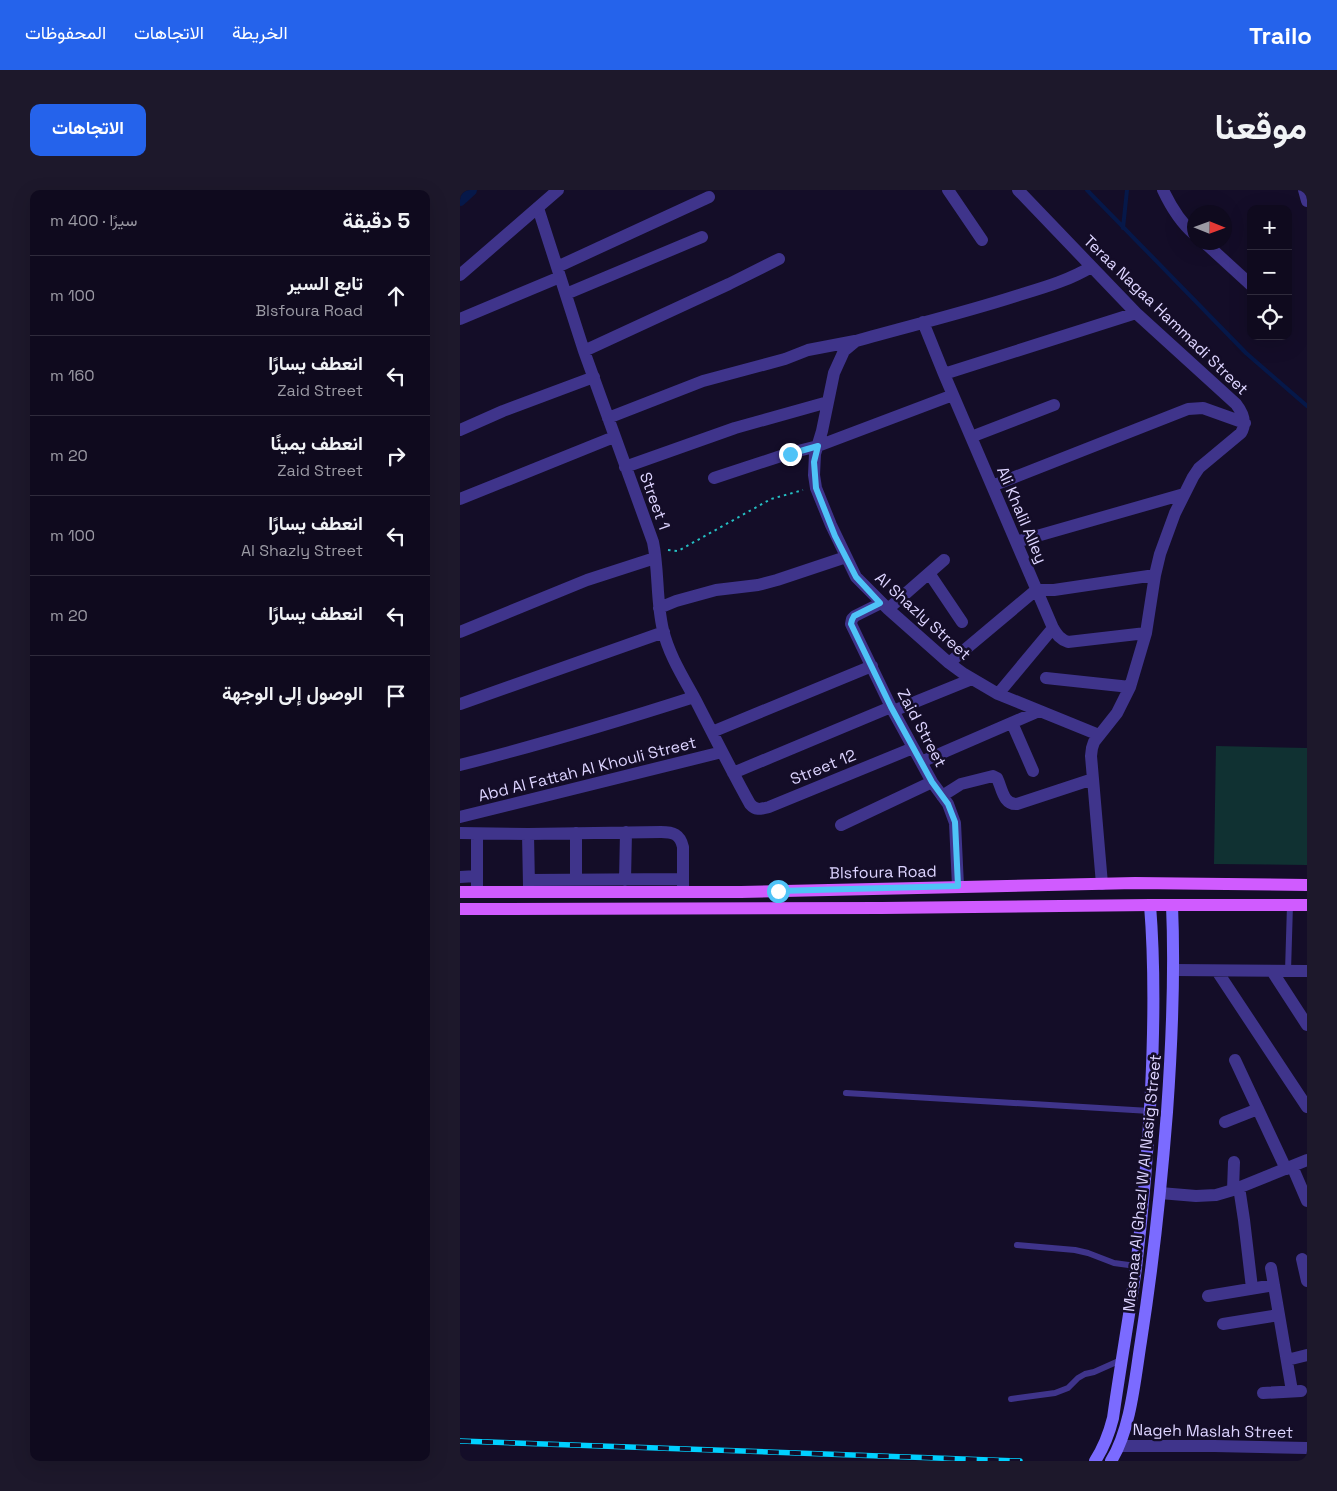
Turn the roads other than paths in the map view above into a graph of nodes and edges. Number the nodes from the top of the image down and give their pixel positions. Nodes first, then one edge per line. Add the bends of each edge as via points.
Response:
1 (558, 190) edge
2 (948, 190) edge
3 (1018, 190) edge
4 (1163, 190) edge
5 (1304, 190) edge
6 (709, 197) dead end
7 (1307, 201) edge
8 (538, 208) junction
9 (1187, 227) edge
10 (702, 237) dead end
11 (982, 240) dead end
12 (1213, 250) edge
13 (779, 259) dead end
14 (1091, 267) junction
15 (558, 272) junction
16 (460, 275) edge
17 (1247, 281) edge
18 (566, 294) junction
19 (1136, 313) junction
20 (460, 319) edge
21 (923, 322) junction
22 (856, 341) junction
23 (584, 351) junction
24 (944, 374) junction
25 (594, 378) junction
26 (953, 395) junction
27 (828, 402) junction
28 (1054, 405) dead end
29 (608, 418) junction
30 (1244, 423) junction
31 (460, 430) edge
32 (614, 437) junction
33 (971, 438) junction
34 (818, 446) junction
35 (625, 468) junction
36 (714, 478) dead end
37 (992, 486) junction
38 (1184, 494) junction
39 (460, 499) edge
40 (1016, 542) junction
41 (655, 553) junction
42 (846, 557) junction
43 (944, 560) dead end
44 (929, 573) junction
45 (1155, 575) junction
46 (1036, 590) junction
47 (884, 606) junction
48 (659, 608) junction
49 (962, 622) dead end
50 (1053, 628) junction
51 (460, 632) edge
52 (664, 632) junction
53 (1146, 632) junction
54 (949, 663) junction
55 (872, 666) junction
56 (1046, 678) dead end
57 (972, 679) junction
58 (1130, 687) junction
59 (998, 694) junction
60 (694, 697) junction
61 (460, 704) edge
62 (892, 709) junction
63 (1039, 711) junction
64 (1012, 723) junction
65 (712, 732) junction
66 (1099, 736) junction
67 (913, 748) junction
68 (722, 752) junction
69 (921, 762) junction
70 (460, 765) edge
71 (1033, 771) dead end
72 (733, 772) junction
73 (1093, 780) junction
74 (932, 782) junction
75 (942, 796) junction
76 (748, 800) joint
77 (460, 817) edge
78 (841, 825) dead end
79 (626, 832) junction
80 (460, 833) edge
81 (576, 833) junction
82 (477, 834) junction
83 (528, 834) junction
84 (477, 876) junction
85 (460, 877) edge
86 (576, 880) junction
87 (625, 880) junction
88 (1102, 884) junction
89 (683, 885) junction
90 (1307, 885) edge
91 (529, 886) junction
92 (958, 886) junction
93 (882, 888) junction
94 (460, 892) edge
95 (477, 892) junction
96 (1172, 904) junction
97 (1290, 904) junction
98 (1150, 905) junction
99 (1307, 905) edge
100 (882, 908) junction
101 (460, 909) edge
102 (1174, 970) junction
103 (1217, 971) junction
104 (1272, 971) junction
105 (1288, 971) junction
106 (1307, 971) edge
107 (1154, 1016) junction
108 (1173, 1016) junction
109 (1307, 1025) edge
110 (1235, 1060) dead end
111 (846, 1093) dead end
112 (1307, 1107) edge
113 (1258, 1109) junction
114 (1150, 1111) junction
115 (1167, 1112) junction
116 (1225, 1122) dead end
117 (1307, 1160) edge
118 (1234, 1162) dead end
119 (1289, 1168) junction
120 (1236, 1189) junction
121 (1160, 1193) junction
122 (1307, 1201) edge
123 (1017, 1245) dead end
124 (1302, 1259) dead end
125 (1136, 1266) junction
126 (1152, 1266) junction
127 (1271, 1268) dead end
128 (1307, 1281) edge
129 (1274, 1285) junction
130 (1252, 1288) junction
131 (1208, 1296) dead end
132 (1279, 1315) junction
133 (1223, 1324) dead end
134 (1307, 1355) edge
135 (1121, 1360) junction
136 (1286, 1360) junction
137 (1138, 1361) junction
138 (1263, 1393) dead end
139 (1010, 1398) dead end
140 (1119, 1446) junction
141 (1307, 1448) edge
142 (1095, 1461) edge
143 (1112, 1461) edge

1 - 8 street
2 - 11 street
3 - 14 street, Teraa Nagaa Hammadi Street
4 - 9 street via 1178,218
5 - 7 street
6 - 15 street
8 - 15 street, Street 1
8 - 16 street
10 - 18 street
12 - 17 street
13 - 23 street
14 - 19 street, Teraa Nagaa Hammadi Street
14 - 21 street via 1060,282
15 - 18 street, Street 1
15 - 20 street
18 - 23 street, Street 1
19 - 24 street
19 - 30 street, Teraa Nagaa Hammadi Street via 1236,404
21 - 22 street
21 - 24 street, Ali Khalil Alley
22 - 27 street, Al Shazly Street via 839,360
22 - 29 street via 808,350 703,381
23 - 25 street, Street 1
24 - 26 street, Ali Khalil Alley
25 - 29 street, Street 1
25 - 31 street
26 - 33 street, Ali Khalil Alley
26 - 34 street
27 - 34 street, Al Shazly Street
27 - 35 street via 735,428
28 - 33 street
29 - 32 street, Street 1
30 - 37 street via 1203,408 1188,409
30 - 38 street via 1241,433 1199,468
32 - 35 street, Street 1
32 - 39 street
33 - 37 street, Ali Khalil Alley
34 - 36 street
34 - 42 street, Al Shazly Street via 814,462 816,488
35 - 41 street, Street 1
37 - 40 street, Ali Khalil Alley
38 - 40 street
38 - 45 street via 1166,533
40 - 46 street, Ali Khalil Alley
41 - 48 street, Street 1
41 - 51 street
42 - 47 street, Al Shazly Street via 856,577
42 - 48 street via 777,580 716,590
43 - 44 street, Zaid Street
44 - 47 street, Zaid Street
44 - 49 street
45 - 46 street
45 - 53 street
46 - 50 street, Ali Khalil Alley
46 - 54 street
47 - 54 street, Al Shazly Street
47 - 55 street, Zaid Street via 854,616 851,624
48 - 52 street, Street 1
50 - 53 street, Ali Khalil Alley via 1062,640 1068,642
50 - 59 street
52 - 60 street, Street 1
52 - 61 street
53 - 58 street
54 - 57 street, Al Shazly Street
55 - 62 street, Zaid Street
55 - 65 street
56 - 58 street
57 - 59 street, Al Shazly Street
57 - 62 street
58 - 66 street via 1117,713
59 - 63 street, Al Shazly Street
60 - 65 street, Street 1
60 - 70 street via 622,721
62 - 67 street, Zaid Street
62 - 72 street
63 - 64 street
63 - 66 street, Al Shazly Street
64 - 69 street
64 - 71 street
65 - 68 street, Street 1
66 - 73 street via 1092,748
67 - 69 street, Zaid Street
67 - 76 street, Street 12 via 759,810
68 - 72 street, Street 1
68 - 77 street, Abd Al Fattah Al Khouli Street
69 - 74 street, Zaid Street
72 - 76 street, Street 1
73 - 75 street via 1012,805 993,776 961,784
73 - 88 street
74 - 75 street, Zaid Street
74 - 78 street
75 - 92 street, Zaid Street via 955,822
79 - 81 street
79 - 87 street
79 - 89 street via 667,832 678,836 683,847
80 - 82 street
81 - 83 street
81 - 86 street
82 - 83 street
82 - 84 street
83 - 91 street
84 - 85 street
84 - 95 street
86 - 87 street
86 - 91 street
87 - 89 street
88 - 90 main road, Blsfoura Road
88 - 92 main road, Blsfoura Road
89 - 91 main road, Blsfoura Road
89 - 93 main road, Blsfoura Road via 741,892
91 - 95 main road, Blsfoura Road
92 - 93 main road, Blsfoura Road
93 - 100 main road
94 - 95 main road, Blsfoura Road
96 - 97 main road
96 - 98 main road
96 - 102 main road, Masnaa Al Ghazl W Al Nasig Street
97 - 99 main road
97 - 105 lane
98 - 100 main road
98 - 107 main road, Masnaa Al Ghazl W Al Nasig Street
100 - 101 main road
102 - 103 street
102 - 108 main road, Masnaa Al Ghazl W Al Nasig Street
103 - 104 street
103 - 112 street
104 - 105 street
104 - 109 street
105 - 106 street
107 - 108 main road
107 - 114 main road, Masnaa Al Ghazl W Al Nasig Street
108 - 115 main road, Masnaa Al Ghazl W Al Nasig Street
110 - 113 street
111 - 114 lane
113 - 116 street
113 - 119 street
114 - 115 main road
114 - 125 main road, Masnaa Al Ghazl W Al Nasig Street
115 - 121 main road, Masnaa Al Ghazl W Al Nasig Street
117 - 119 street
118 - 120 street
119 - 120 street
119 - 122 street
120 - 121 street via 1206,1196
120 - 130 street via 1244,1220
121 - 126 main road, Masnaa Al Ghazl W Al Nasig Street
123 - 125 lane via 1075,1250 1114,1263
124 - 128 street
125 - 126 main road
125 - 135 main road, Masnaa Al Ghazl W Al Nasig Street
126 - 137 main road, Masnaa Al Ghazl W Al Nasig Street
127 - 129 street
129 - 130 street
129 - 132 street
130 - 131 street
132 - 133 street
132 - 136 street
134 - 136 street
135 - 137 main road
135 - 139 lane via 1085,1374 1068,1388 1055,1393
135 - 142 main road, Masnaa Al Ghazl W Al Nasig Street via 1111,1426
136 - 138 street via 1296,1391
137 - 140 main road, Masnaa Al Ghazl W Al Nasig Street
140 - 141 street, Nageh Maslah Street
140 - 143 main road, Masnaa Al Ghazl W Al Nasig Street

